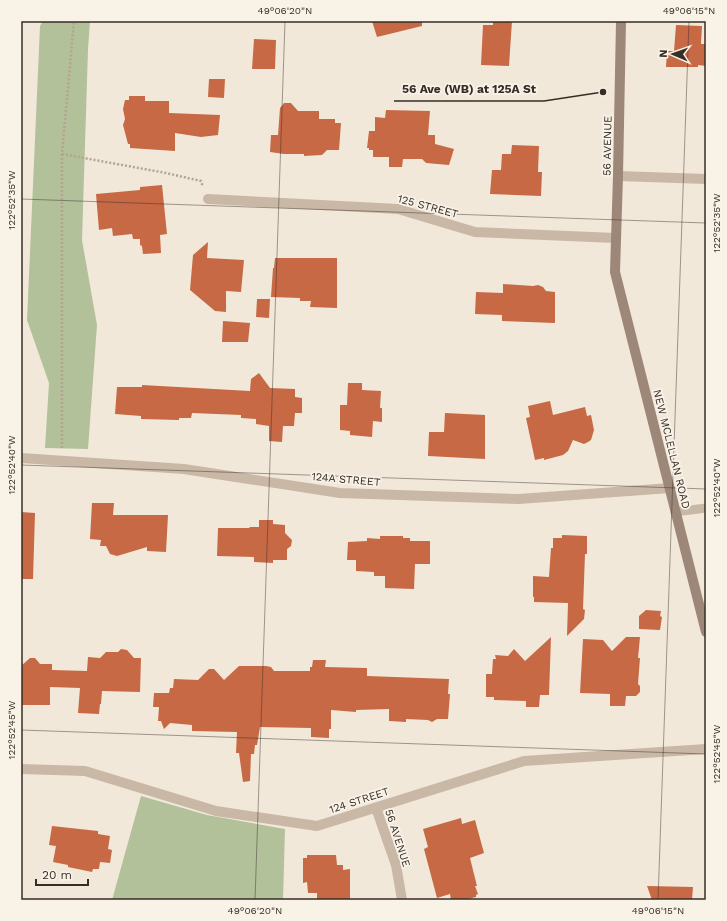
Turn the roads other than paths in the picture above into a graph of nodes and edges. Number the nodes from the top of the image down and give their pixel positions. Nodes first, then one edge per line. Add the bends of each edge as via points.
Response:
1 (621, 21) edge
2 (618, 176) junction
3 (706, 179) edge
4 (208, 199) road end
5 (616, 238) junction
6 (615, 272) joint
7 (21, 458) edge
8 (670, 488) junction
9 (706, 508) edge
10 (675, 512) junction
11 (706, 632) edge
12 (706, 749) edge
13 (21, 769) edge
14 (376, 808) junction
15 (402, 900) edge

1 - 2 street, 56 AVENUE
2 - 3 street
2 - 5 street, 56 AVENUE
4 - 5 street, 125 STREET via 398,209 475,232
5 - 6 street, 56 AVENUE
6 - 8 street, NEW MCLELLAN ROAD
7 - 8 street, 124A STREET via 184,469 340,493 519,499
8 - 10 street, NEW MCLELLAN ROAD
9 - 10 lane
10 - 11 street, NEW MCLELLAN ROAD
12 - 14 street, 124 STREET via 524,761
13 - 14 street, 124 STREET via 86,771 216,811 317,826
14 - 15 street, 56 AVENUE via 396,865

